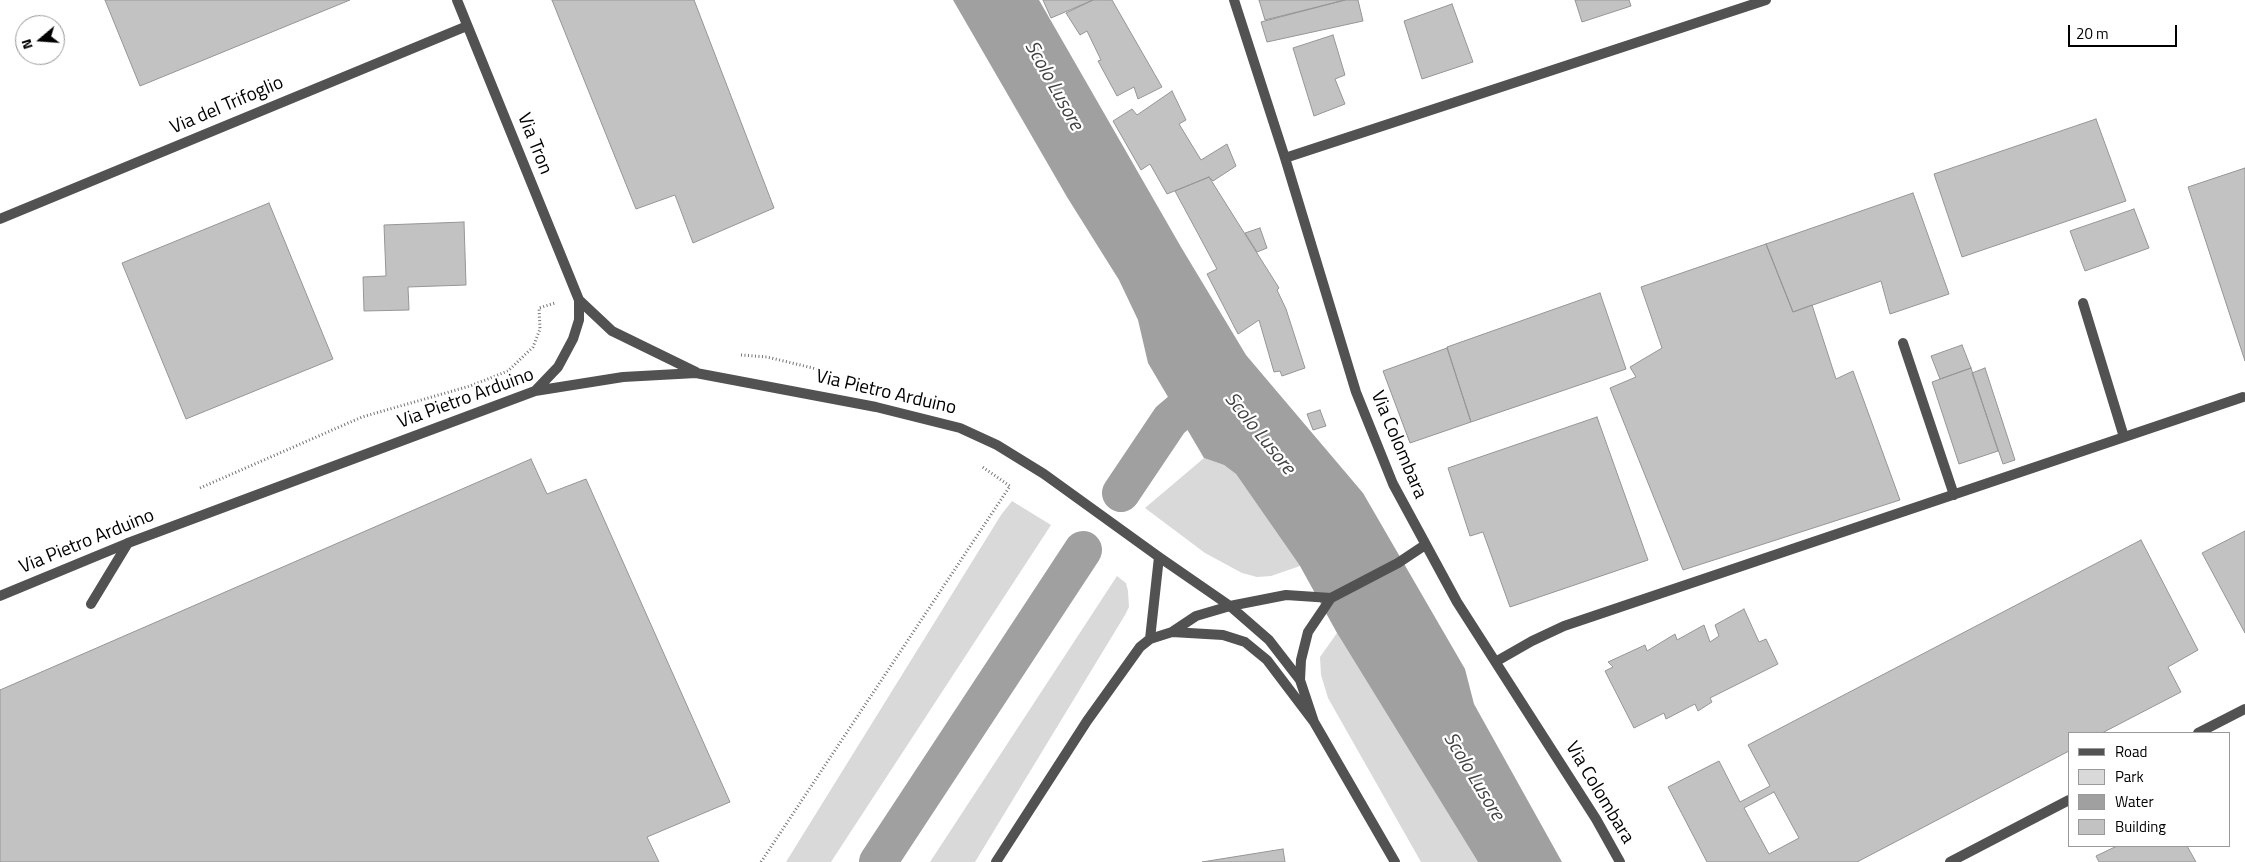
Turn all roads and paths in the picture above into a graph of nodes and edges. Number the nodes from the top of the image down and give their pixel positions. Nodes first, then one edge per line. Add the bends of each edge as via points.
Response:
1 (457, 0) edge
2 (1234, 0) edge
3 (1766, 0) edge
4 (467, 26) junction
5 (1285, 158) junction
6 (0, 219) edge
7 (579, 298) junction
8 (2083, 303) dead end
9 (539, 308) dead end
10 (1902, 343) dead end
11 (738, 354) dead end
12 (824, 370) dead end
13 (696, 373) junction
14 (535, 391) junction
15 (2243, 397) dead end
16 (2124, 437) junction
17 (973, 463) dead end
18 (198, 489) dead end
19 (1954, 495) junction
20 (128, 543) junction
21 (1425, 545) junction
22 (1159, 557) junction
23 (0, 596) edge
24 (1331, 598) junction
25 (91, 604) dead end
26 (1230, 606) junction
27 (1172, 632) junction
28 (1150, 639) junction
29 (1497, 661) junction
30 (1300, 680) junction
31 (2245, 709) edge
32 (1314, 722) junction
33 (2200, 732) edge
34 (2068, 801) edge
35 (761, 862) edge
36 (996, 862) edge
37 (1395, 862) edge
38 (1620, 862) edge
39 (1950, 862) edge

1 - 4 street, Via Tron
2 - 5 street, Via Colombara
3 - 5 street
4 - 6 street, Via del Trifoglio
4 - 7 street, Via Tron
5 - 21 street, Via Colombara via 1356,392 1393,484
7 - 13 street, Via Tron via 612,331
7 - 14 street, Via Tron via 579,320 573,339 558,367
8 - 16 street
9 - 18 path via 540,329 533,347 508,371 470,386 362,417
10 - 19 street
11 - 12 path
13 - 14 street, Via Pietro Arduino via 623,377
13 - 22 street, Via Pietro Arduino via 829,396 960,428 997,445 1044,474
14 - 20 street, Via Pietro Arduino
15 - 16 street
16 - 19 street
17 - 35 path via 1010,486
19 - 29 street via 1564,626
20 - 23 street, Via Pietro Arduino
20 - 25 street
21 - 24 street
21 - 29 street, Via Colombara via 1457,602
22 - 26 street, Via Pietro Arduino
22 - 28 street
24 - 26 street via 1286,595
24 - 30 street via 1308,632
26 - 27 street via 1196,616
26 - 30 street, Via Pietro Arduino via 1269,640
27 - 28 street
27 - 32 street via 1223,635 1245,642 1267,660
28 - 36 street via 1140,647 1087,721
29 - 38 street, Via Colombara
30 - 32 street
31 - 33 street
32 - 37 street
34 - 39 street

